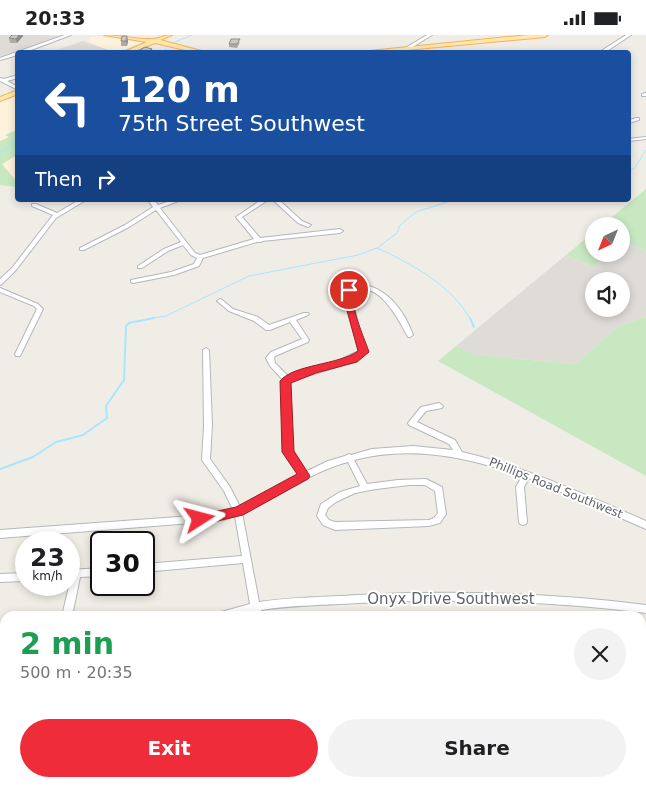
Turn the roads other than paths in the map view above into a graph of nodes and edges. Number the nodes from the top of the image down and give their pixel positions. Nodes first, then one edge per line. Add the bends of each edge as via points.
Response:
1 (69, 35) edge
2 (107, 35) edge
3 (169, 35) edge
4 (430, 35) edge
5 (545, 35) edge
6 (629, 35) edge
7 (155, 41) junction
8 (407, 47) junction
9 (30, 50) edge
10 (132, 50) edge
11 (187, 50) edge
12 (380, 50) edge
13 (403, 50) edge
14 (605, 50) edge
15 (15, 54) edge
16 (0, 59) edge
17 (15, 77) edge
18 (2, 80) edge
19 (15, 89) edge
20 (15, 92) edge
21 (0, 99) edge
22 (636, 119) dead end
23 (631, 122) edge
24 (646, 138) edge
25 (636, 139) junction
26 (631, 140) edge
27 (646, 143) edge
28 (80, 202) edge
29 (152, 202) edge
30 (172, 202) edge
31 (262, 202) edge
32 (278, 202) edge
33 (34, 205) dead end
34 (156, 207) junction
35 (56, 215) junction
36 (308, 225) dead end
37 (341, 230) dead end
38 (258, 241) junction
39 (184, 243) junction
40 (82, 249) dead end
41 (200, 257) junction
42 (140, 267) dead end
43 (133, 281) dead end
44 (0, 283) edge
45 (0, 290) edge
46 (220, 301) dead end
47 (306, 314) dead end
48 (292, 320) junction
49 (410, 335) dead end
50 (206, 350) dead end
51 (18, 354) dead end
52 (287, 379) junction
53 (439, 406) dead end
54 (459, 453) junction
55 (349, 457) junction
56 (527, 475) junction
57 (304, 476) junction
58 (365, 487) junction
59 (238, 512) junction
60 (523, 522) dead end
61 (646, 525) edge
62 (0, 534) edge
63 (247, 559) junction
64 (155, 567) edge
65 (15, 577) edge
66 (0, 578) edge
67 (69, 596) edge
68 (646, 609) edge
69 (68, 611) edge
70 (256, 611) edge
71 (263, 611) edge

1 - 9 street
2 - 7 main road
3 - 7 main road
4 - 8 street
5 - 8 main road
6 - 14 street
7 - 10 main road
7 - 11 main road
8 - 12 main road
8 - 13 street
15 - 16 street
17 - 18 street
18 - 19 street
20 - 21 main road
22 - 23 street
24 - 25 street
25 - 26 street
25 - 27 street
28 - 35 street
29 - 34 street
30 - 34 street
31 - 38 street via 239,216
32 - 36 street via 300,222
33 - 35 street
34 - 39 street
34 - 40 street
35 - 44 street
37 - 38 street via 312,237
38 - 41 street
39 - 41 street
39 - 42 street
41 - 43 street via 197,265 188,269
45 - 51 street via 40,309
46 - 48 street via 266,327
47 - 48 street
48 - 52 street via 307,339 273,353 270,358
49 - 52 street via 400,313 385,297 363,287 353,287 348,296 364,352 353,359
50 - 59 street via 206,460 227,489
52 - 57 street via 288,452
53 - 54 street via 424,409 412,422 416,427 452,442
54 - 55 street, Phillips Road Southwest via 403,450
54 - 56 street, Phillips Road Southwest via 496,462
55 - 57 street, Phillips Road Southwest
55 - 58 street
56 - 60 street via 520,487
56 - 61 street, Phillips Road Southwest
57 - 59 street, Phillips Road Southwest
58 - 58 street via 326,503 321,511 322,518 335,526 434,522 442,514 439,489 426,482
59 - 62 street, Phillips Road Southwest via 200,519
59 - 63 street
63 - 64 street
63 - 70 street
65 - 66 street
67 - 69 street
68 - 71 street, Onyx Drive Southwest via 555,599 424,596 336,600

